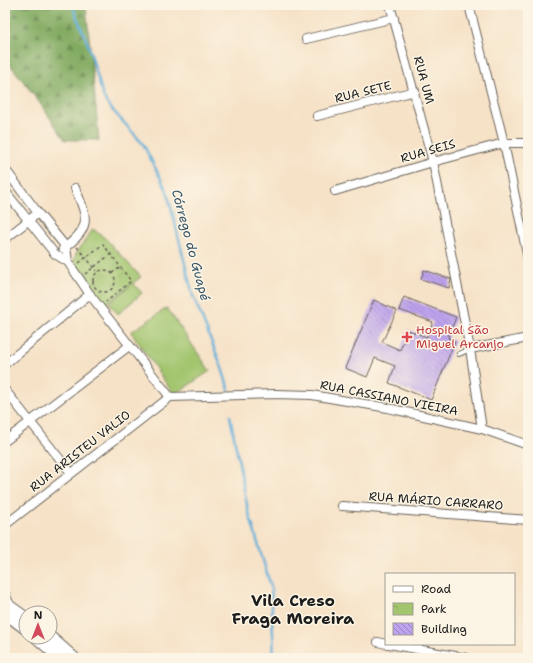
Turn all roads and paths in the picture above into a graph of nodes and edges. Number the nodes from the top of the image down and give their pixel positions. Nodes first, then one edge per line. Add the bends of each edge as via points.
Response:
1 (390, 5) edge
2 (469, 5) edge
3 (394, 18) junction
4 (306, 39) dead end
5 (415, 91) junction
6 (317, 116) dead end
7 (504, 143) junction
8 (528, 143) edge
9 (432, 162) junction
10 (5, 169) edge
11 (75, 188) dead end
12 (5, 191) edge
13 (335, 191) dead end
14 (38, 213) junction
15 (28, 221) junction
16 (5, 239) edge
17 (69, 244) junction
18 (55, 254) junction
19 (111, 254) junction
20 (86, 257) junction
21 (528, 259) edge
22 (68, 262) junction
23 (78, 267) dead end
24 (94, 267) junction
25 (121, 267) junction
26 (81, 271) dead end
27 (98, 271) junction
28 (112, 273) junction
29 (84, 274) junction
30 (93, 284) junction
31 (90, 294) junction
32 (100, 307) junction
33 (528, 338) edge
34 (129, 346) junction
35 (470, 349) junction
36 (459, 354) dead end
37 (5, 364) edge
38 (5, 390) edge
39 (170, 397) junction
40 (29, 422) junction
41 (482, 429) junction
42 (5, 441) edge
43 (528, 445) edge
44 (71, 473) junction
45 (342, 506) dead end
46 (528, 520) edge
47 (5, 525) edge
48 (5, 594) edge
49 (7, 609) edge
50 (18, 614) edge
51 (18, 621) edge
52 (48, 645) edge
53 (56, 645) edge
54 (395, 645) edge
55 (66, 657) edge
56 (466, 658) edge

1 - 3 street, RUA UM
2 - 7 street
3 - 4 street
3 - 5 street, RUA UM
5 - 6 street, RUA SETE
5 - 9 street, RUA UM
7 - 8 street, RUA SEIS
7 - 9 street, RUA SEIS
7 - 21 street
9 - 13 street, RUA SEIS
9 - 35 street, RUA UM
10 - 14 street
11 - 17 street via 84,210 85,226
12 - 15 street
14 - 15 street
14 - 17 street
15 - 16 street
15 - 18 street
17 - 18 street
17 - 20 path
17 - 22 street
18 - 22 street
19 - 20 path via 103,244
19 - 24 path
19 - 25 path
20 - 23 path
20 - 24 path
22 - 31 street
24 - 27 path
24 - 29 path
25 - 28 path
25 - 32 path via 131,281
26 - 29 path
27 - 28 path via 107,270
27 - 30 path via 92,279
28 - 30 path via 115,281 110,290 99,291
29 - 30 path
31 - 32 street
31 - 37 street
32 - 34 street
33 - 35 street
34 - 39 street
34 - 40 street
35 - 36 lane
35 - 41 street, RUA UM
38 - 40 street
39 - 41 street, RUA CASSIANO VIEIRA via 240,394 312,395 388,408
39 - 44 street, RUA ARISTEU VALIO
40 - 42 street
40 - 44 street
41 - 43 street, RUA CASSIANO VIEIRA
44 - 47 street, RUA ARISTEU VALIO
45 - 46 street, RUA MÁRIO CARRARO
48 - 49 street
49 - 50 main road
49 - 51 main road
52 - 55 main road
53 - 55 main road
54 - 56 street

